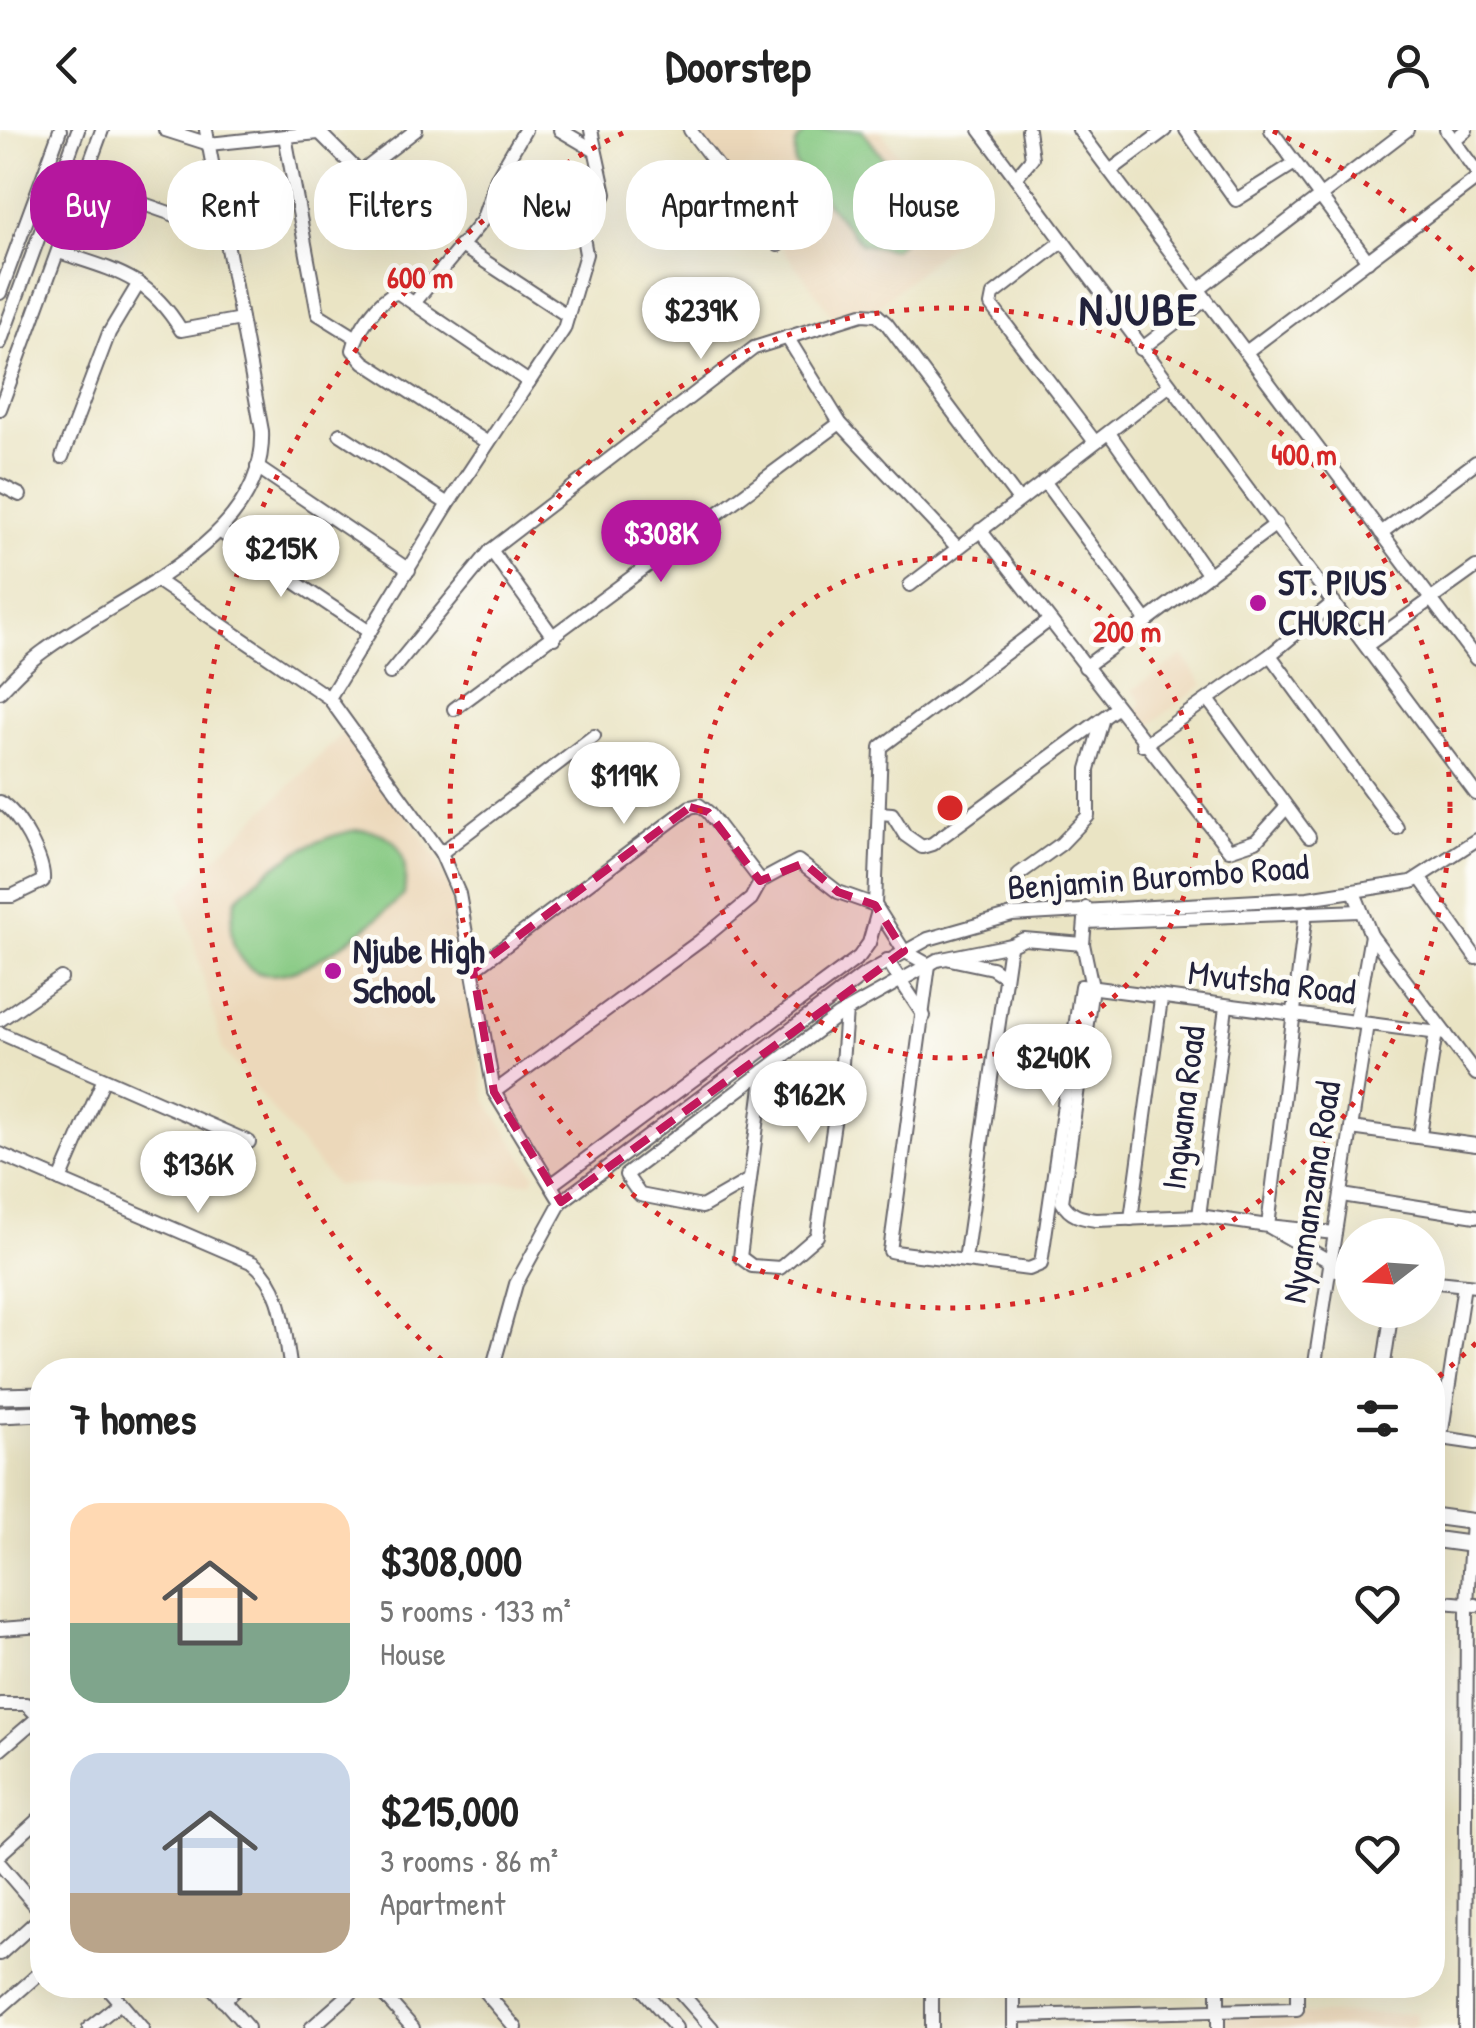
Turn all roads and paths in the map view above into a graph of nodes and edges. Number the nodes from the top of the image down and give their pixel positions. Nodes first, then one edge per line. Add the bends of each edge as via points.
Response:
1 (60, 130) edge
2 (78, 130) edge
3 (102, 130) edge
4 (166, 130) edge
5 (416, 130) edge
6 (525, 130) edge
7 (560, 130) edge
8 (591, 130) edge
9 (690, 130) edge
10 (980, 130) edge
11 (1028, 130) edge
12 (1079, 130) edge
13 (1164, 130) edge
14 (1186, 130) edge
15 (1407, 130) edge
16 (1466, 130) edge
17 (1273, 131) edge
18 (318, 132) edge
19 (1450, 135) edge
20 (285, 136) junction
21 (207, 137) edge
22 (594, 150) junction
23 (92, 160) edge
24 (508, 160) edge
25 (596, 160) edge
26 (713, 160) edge
27 (1295, 163) junction
28 (1110, 171) junction
29 (1476, 175) edge
30 (1016, 177) junction
31 (1320, 196) junction
32 (487, 207) edge
33 (467, 238) edge
34 (1063, 241) junction
35 (229, 250) edge
36 (457, 250) edge
37 (466, 250) edge
38 (585, 250) edge
39 (59, 252) joint
40 (1368, 261) junction
41 (140, 283) junction
42 (0, 292) edge
43 (1201, 295) junction
44 (415, 302) junction
45 (568, 316) junction
46 (241, 319) junction
47 (355, 337) junction
48 (787, 337) junction
49 (0, 343) edge
50 (1141, 349) junction
51 (1246, 352) junction
52 (529, 382) junction
53 (1170, 384) junction
54 (0, 408) edge
55 (840, 422) junction
56 (1109, 433) junction
57 (340, 434) dead end
58 (1095, 442) junction
59 (488, 443) junction
60 (62, 458) dead end
61 (1476, 462) edge
62 (258, 467) junction
63 (1044, 481) junction
64 (0, 485) edge
65 (20, 495) dead end
66 (1018, 499) junction
67 (448, 504) junction
68 (1276, 524) junction
69 (980, 530) junction
70 (219, 531) junction
71 (1381, 532) junction
72 (957, 547) junction
73 (492, 550) junction
74 (1476, 567) edge
75 (409, 570) junction
76 (1208, 575) junction
77 (156, 580) junction
78 (910, 586) dead end
79 (1432, 600) junction
80 (1334, 602) junction
81 (1147, 621) junction
82 (1047, 622) junction
83 (368, 632) junction
84 (554, 638) junction
85 (1366, 646) junction
86 (1270, 656) junction
87 (1476, 660) edge
88 (1085, 667) junction
89 (390, 673) dead end
90 (0, 692) edge
91 (329, 698) junction
92 (1208, 701) junction
93 (454, 709) dead end
94 (1115, 709) junction
95 (1103, 718) junction
96 (594, 736) dead end
97 (1144, 745) junction
98 (1476, 794) edge
99 (0, 802) edge
100 (1286, 808) junction
101 (880, 814) junction
102 (1397, 828) dead end
103 (1309, 838) dead end
104 (1474, 848) edge
105 (440, 853) junction
106 (1019, 874) dead end
107 (761, 882) junction
108 (1412, 882) junction
109 (1354, 892) junction
110 (0, 896) edge
111 (876, 908) junction
112 (1360, 911) junction
113 (1306, 912) junction
114 (1085, 915) junction
115 (1371, 936) junction
116 (1014, 943) junction
117 (1083, 944) junction
118 (904, 951) junction
119 (943, 958) junction
120 (1476, 958) edge
121 (887, 960) junction
122 (928, 965) junction
123 (473, 970) junction
124 (1004, 976) junction
125 (61, 978) dead end
126 (899, 980) junction
127 (1092, 987) junction
128 (1161, 999) junction
129 (1226, 1007) junction
130 (846, 1011) junction
131 (1294, 1013) junction
132 (924, 1016) junction
133 (0, 1020) edge
134 (1362, 1022) junction
135 (0, 1033) edge
136 (1441, 1033) junction
137 (770, 1067) junction
138 (1476, 1074) edge
139 (841, 1076) junction
140 (103, 1082) junction
141 (494, 1092) junction
142 (1351, 1128) junction
143 (1420, 1136) junction
144 (249, 1142) dead end
145 (1476, 1145) edge
146 (0, 1154) edge
147 (60, 1180) junction
148 (749, 1180) junction
149 (551, 1185) junction
150 (1342, 1195) junction
151 (561, 1202) junction
152 (1200, 1216) junction
153 (1476, 1216) edge
154 (1338, 1218) edge
155 (1132, 1219) junction
156 (1268, 1226) junction
157 (1335, 1233) joint
158 (966, 1260) junction
159 (1331, 1266) junction
160 (1335, 1267) edge
161 (1445, 1283) edge
162 (1470, 1286) edge
163 (1389, 1328) edge
164 (288, 1358) edge
165 (495, 1358) edge
166 (1316, 1358) edge
167 (1384, 1358) edge
168 (30, 1395) edge
169 (0, 1396) edge
170 (1445, 1397) edge
171 (30, 1414) edge
172 (0, 1415) edge
173 (1445, 1438) edge
174 (1476, 1443) edge
175 (1445, 1518) edge
176 (1474, 1521) edge
177 (1445, 1541) edge
178 (1473, 1545) edge
179 (1445, 1602) edge
180 (1471, 1605) edge
181 (30, 1627) edge
182 (0, 1629) edge
183 (0, 1704) edge
184 (30, 1707) edge
185 (30, 1726) edge
186 (0, 1750) edge
187 (30, 1827) edge
188 (0, 1854) edge
189 (0, 1864) edge
190 (29, 1896) edge
191 (30, 1925) edge
192 (0, 1954) edge
193 (30, 1982) edge
194 (115, 1998) edge
195 (221, 1998) edge
196 (226, 1998) edge
197 (345, 1998) edge
198 (387, 1998) edge
199 (490, 1998) edge
200 (650, 1998) edge
201 (686, 1998) edge
202 (932, 1998) edge
203 (1297, 1998) edge
204 (223, 2001) junction
205 (120, 2004) junction
206 (0, 2008) edge
207 (1218, 2021) edge
208 (1014, 2022) edge
209 (90, 2028) edge
210 (142, 2028) edge
211 (248, 2028) edge
212 (311, 2028) edge
213 (414, 2028) edge
214 (516, 2028) edge
215 (676, 2028) edge
216 (712, 2028) edge
217 (932, 2028) edge
218 (1465, 2028) edge

1 - 42 street
2 - 49 street
3 - 23 street
4 - 21 street
5 - 18 street via 360,173
6 - 24 street
7 - 22 street
8 - 22 street
9 - 26 street
10 - 30 street
11 - 30 street via 1032,158
12 - 28 street
13 - 28 street
14 - 27 street via 1236,200
15 - 31 street
16 - 19 street
17 - 27 street
18 - 20 street
19 - 29 street
20 - 21 street
20 - 47 street via 318,314
22 - 25 street
27 - 31 street
28 - 43 street
29 - 40 street
30 - 34 street
31 - 40 street
31 - 43 street
32 - 33 street
34 - 50 street
34 - 58 street via 990,301
35 - 46 street
36 - 44 street
37 - 45 street
38 - 45 street
39 - 41 street
39 - 54 street
40 - 51 street
41 - 46 street via 163,300 181,330
41 - 60 street via 116,318
43 - 50 street
43 - 51 street
44 - 47 street via 397,292 388,295
44 - 52 street
45 - 52 street
46 - 62 street via 262,431
47 - 59 street via 353,350 364,362
48 - 55 street
48 - 66 street via 877,315
48 - 73 street via 754,348
50 - 53 street
51 - 71 street
52 - 59 street
53 - 56 street
53 - 68 street
55 - 72 street
55 - 84 street
56 - 58 street
56 - 76 street
57 - 67 street
58 - 63 street
59 - 67 street
61 - 71 street
62 - 70 street via 241,506
62 - 75 street
63 - 66 street
63 - 81 street
64 - 65 street
66 - 69 street
67 - 75 street
68 - 76 street
68 - 80 street
69 - 72 street
69 - 82 street
70 - 77 street
70 - 83 street
71 - 79 street
72 - 78 street
73 - 84 street
73 - 89 street
74 - 79 street
75 - 83 street
76 - 81 street
77 - 90 street via 46,649
77 - 91 street
79 - 85 street
79 - 87 street
80 - 85 street
80 - 86 street
81 - 88 street
82 - 88 street
82 - 101 street via 881,747
83 - 91 street
84 - 93 street
85 - 98 street
86 - 92 street
86 - 102 street
88 - 94 street
91 - 105 street
92 - 97 street
92 - 100 street
94 - 95 street
94 - 97 street
95 - 101 street via 932,844 914,842 892,814
95 - 106 street via 1088,769 1088,816
96 - 105 street
97 - 100 street via 1229,850 1256,841
99 - 110 street via 39,852 44,875 31,888
100 - 103 street
101 - 111 street
104 - 108 street, Benjamin Burombo Road
105 - 123 street via 459,894
107 - 111 street via 804,863 838,892
107 - 123 street via 708,812 690,807
107 - 141 street via 751,900 700,941
108 - 109 street, Benjamin Burombo Road
108 - 120 street via 1420,878
109 - 112 street
109 - 114 street, Benjamin Burombo Road
111 - 118 street
111 - 149 street via 869,942 858,957
112 - 113 street
112 - 115 street
113 - 114 street
113 - 131 street
114 - 117 street
114 - 118 street, Benjamin Burombo Road via 983,921
115 - 134 street, Nyamanzana Road
115 - 136 street
116 - 117 street
116 - 119 street
116 - 124 street
117 - 127 street
118 - 121 street, Benjamin Burombo Road
118 - 122 street
119 - 122 street
119 - 124 street
121 - 126 street
121 - 151 street, Benjamin Burombo Road
122 - 126 street
122 - 132 street
123 - 141 street
124 - 158 street
125 - 133 street
126 - 130 street
126 - 132 street
127 - 128 street, Mvutsha Road
127 - 155 street via 1062,1202 1079,1218
127 - 158 street via 1078,988 1040,1264 1030,1269
128 - 129 street, Mvutsha Road
128 - 155 street
129 - 131 street, Mvutsha Road
129 - 152 street, Ingwana Road
130 - 137 street
130 - 139 street
131 - 134 street, Mvutsha Road
131 - 156 street
132 - 158 street via 890,1251
134 - 136 street, Mvutsha Road
134 - 142 street, Nyamanzana Road
135 - 140 street
136 - 138 street
136 - 143 street
137 - 139 street
137 - 148 street
137 - 148 street via 626,1175 640,1195 702,1208
139 - 148 street via 817,1236 780,1268 752,1266 740,1257
140 - 144 street
140 - 147 street
141 - 149 street
142 - 143 street
142 - 150 street, Nyamanzana Road
143 - 145 street
146 - 147 street
147 - 164 street via 262,1270 280,1306
149 - 151 street
150 - 153 street
150 - 154 street, Nyamanzana Road
151 - 165 street, Benjamin Burombo Road via 516,1284
152 - 155 street
152 - 156 street
156 - 157 street
156 - 159 street
157 - 159 street, Nyamanzana Road
159 - 160 street
159 - 166 street, Nyamanzana Road
161 - 162 street
162 - 170 street
163 - 167 street
168 - 169 main road
171 - 172 main road
173 - 174 street
175 - 176 main road
176 - 178 street
177 - 178 main road
178 - 180 street
179 - 180 street
180 - 218 street
181 - 182 street
183 - 184 street
185 - 186 street
187 - 188 street
189 - 190 street
191 - 192 street
193 - 206 street
194 - 205 street
195 - 204 street
196 - 204 street
197 - 212 street
198 - 213 street
199 - 214 street
200 - 215 street
201 - 216 street
202 - 217 street
203 - 207 street via 1297,2009
204 - 211 street
205 - 209 street
205 - 210 street
207 - 208 street

